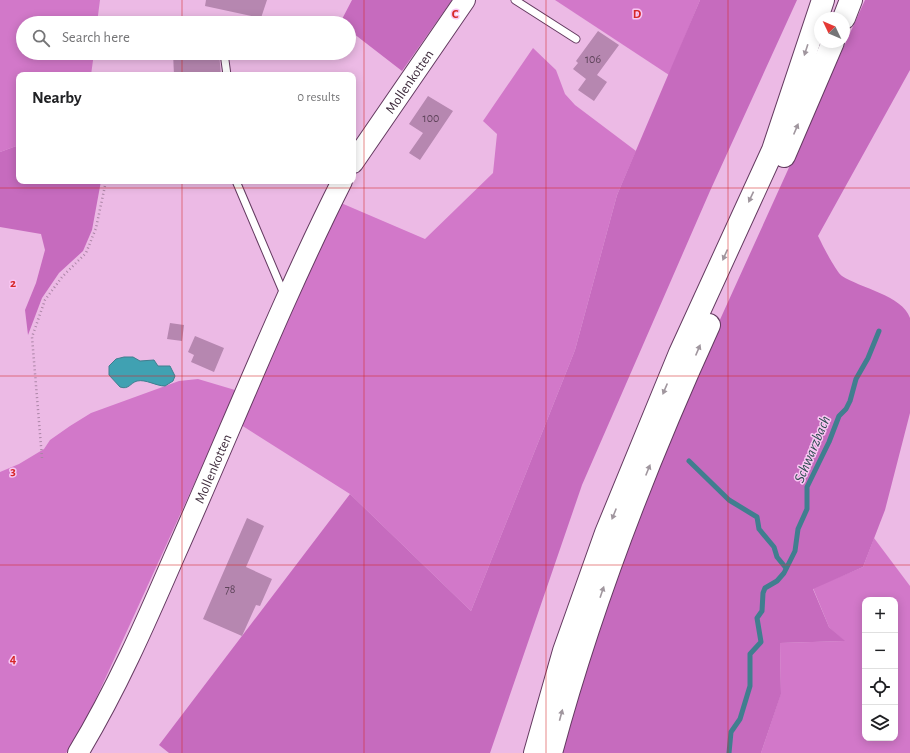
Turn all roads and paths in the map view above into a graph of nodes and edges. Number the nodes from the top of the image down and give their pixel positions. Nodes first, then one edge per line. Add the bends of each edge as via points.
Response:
1 (465, 0) edge
2 (515, 0) edge
3 (823, 0) edge
4 (852, 0) edge
5 (847, 12) edge
6 (576, 39) dead end
7 (830, 48) edge
8 (225, 60) edge
9 (227, 72) edge
10 (356, 159) edge
11 (105, 184) edge
12 (237, 184) edge
13 (341, 184) edge
14 (287, 299) junction
15 (42, 458) dead end
16 (78, 753) edge
17 (535, 753) edge
18 (551, 753) edge

1 - 10 main road, Mollenkotten
2 - 6 lane
3 -> 17 highway via 773,150 680,353 604,539 564,651
4 - 5 highway
18 -> 7 highway via 589,628 640,490 706,331
8 - 9 lane
11 - 15 path via 96,228 86,253 62,277 45,300 32,338
12 - 14 lane
13 - 14 main road, Mollenkotten
14 - 16 main road, Mollenkotten via 128,661

